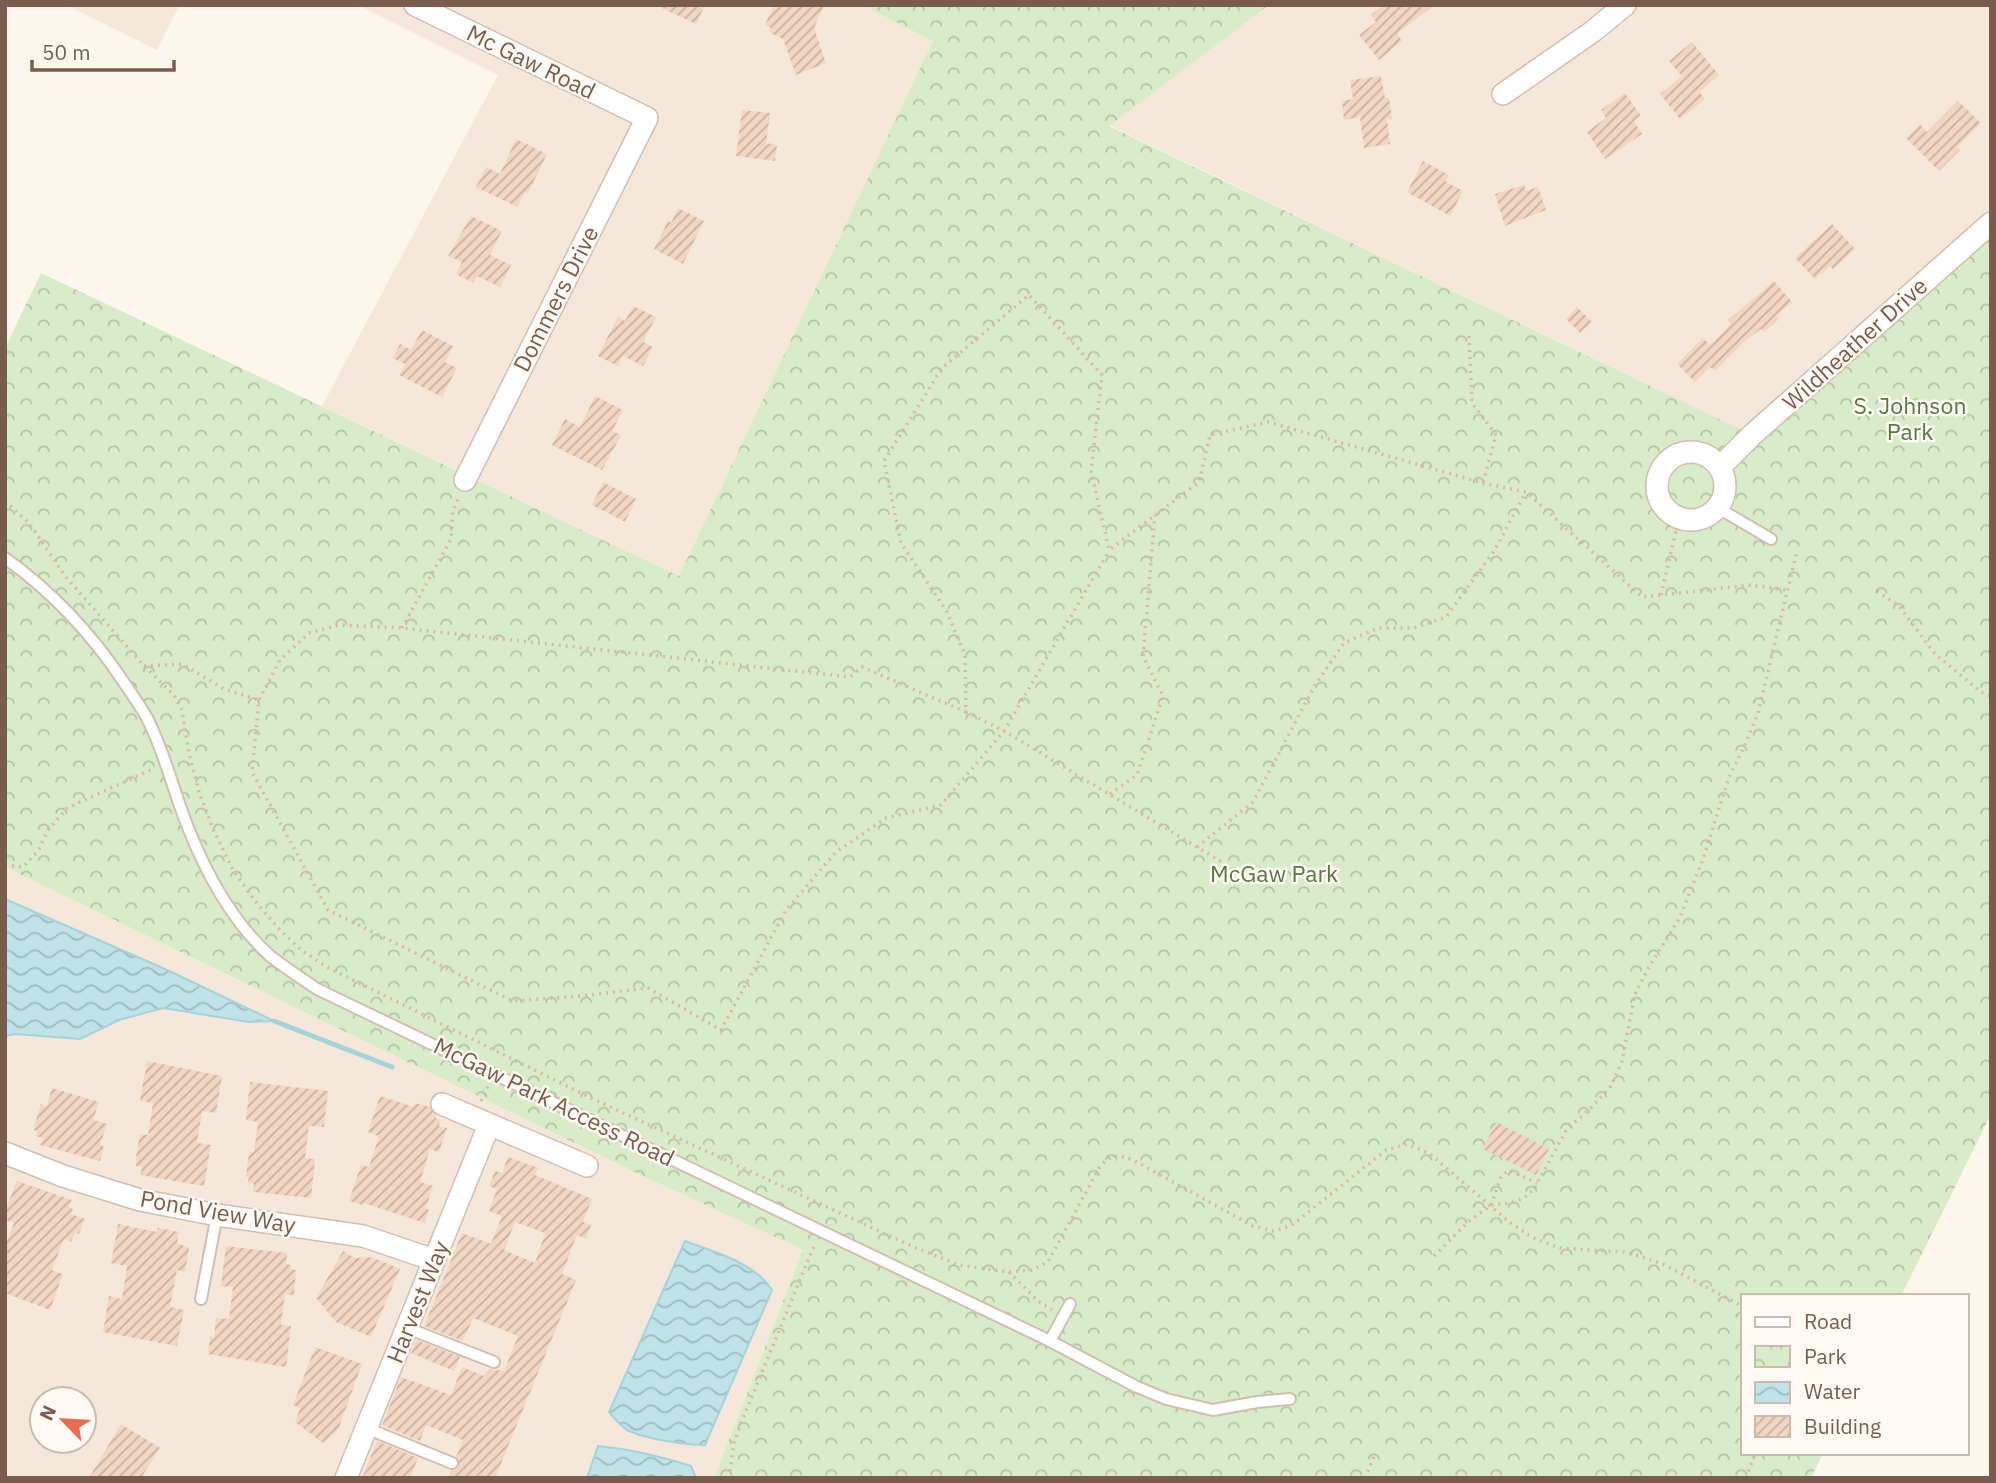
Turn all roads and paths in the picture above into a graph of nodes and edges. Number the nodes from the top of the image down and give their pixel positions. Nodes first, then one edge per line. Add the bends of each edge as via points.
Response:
1 (415, 5) edge
2 (1625, 5) edge
3 (1503, 94) dead end
4 (647, 118) joint
5 (1991, 222) edge
6 (1469, 336) dead end
7 (1720, 467) junction
8 (464, 480) joint
9 (1483, 483) junction
10 (1526, 492) junction
11 (5, 501) edge
12 (1718, 508) junction
13 (1155, 515) junction
14 (1679, 518) junction
15 (1771, 539) dead end
16 (1110, 550) junction
17 (1797, 551) dead end
18 (5, 558) edge
19 (1787, 590) junction
20 (1877, 591) dead end
21 (1661, 595) junction
22 (402, 628) junction
23 (144, 666) junction
24 (1991, 696) edge
25 (259, 700) junction
26 (966, 712) junction
27 (1004, 730) junction
28 (189, 753) junction
29 (167, 762) junction
30 (1110, 794) junction
31 (1197, 847) junction
32 (5, 865) edge
33 (1245, 876) dead end
34 (502, 1055) junction
35 (494, 1073) junction
36 (442, 1104) dead end
37 (481, 1122) junction
38 (5, 1153) edge
39 (587, 1166) dead end
40 (1537, 1183) junction
41 (1491, 1205) junction
42 (217, 1215) junction
43 (814, 1246) dead end
44 (1434, 1256) dead end
45 (434, 1260) junction
46 (1009, 1272) junction
47 (201, 1299) dead end
48 (1070, 1304) dead end
49 (1741, 1305) edge
50 (1063, 1317) junction
51 (407, 1328) junction
52 (1050, 1341) junction
53 (494, 1362) dead end
54 (1290, 1399) dead end
55 (366, 1428) junction
56 (1754, 1455) edge
57 (1374, 1456) dead end
58 (452, 1463) dead end
59 (346, 1478) edge
60 (729, 1478) edge
61 (1365, 1478) edge
62 (1746, 1478) edge

1 - 4 street, Mc Gaw Road
2 - 3 street
4 - 8 street, Dommers Drive
5 - 7 street, Wildheather Drive
6 - 9 path via 1472,403 1496,435
7 - 12 street via 1726,488
7 - 14 street via 1701,452 1690,451 1678,453 1660,469 1657,492 1661,503
8 - 22 path via 453,511 451,539
9 - 10 path
9 - 13 path via 1268,422 1210,435 1199,482
10 - 21 path via 1642,597
10 - 31 path via 1494,551 1446,617 1414,628 1378,628 1344,643 1315,685 1253,802
11 - 23 path via 29,523 65,576
12 - 14 street via 1700,519
12 - 15 lane
13 - 16 path
13 - 30 path via 1143,656 1163,696 1137,775
14 - 21 path
16 - 26 path via 1091,471 1102,375 1029,295 942,369 884,461 901,543 947,612 965,655
16 - 27 path
17 - 19 path
18 - 29 lane, McGaw Park Access Road via 37,581 100,647 147,718
19 - 21 path via 1751,585
19 - 40 path via 1758,713 1729,777 1680,917 1635,994 1622,1061 1611,1086 1567,1129
20 - 24 path via 1899,606 1936,654
22 - 25 path via 339,625 309,633 280,660
22 - 26 path via 849,677 862,667
23 - 25 path via 182,664 225,689
23 - 28 path via 174,695
25 - 27 path via 252,772 328,910 513,1001 648,988 722,1030 786,911 836,852 886,818 941,806
26 - 27 path
27 - 30 path
28 - 29 path
28 - 34 path via 212,829 233,870 279,929 327,967
29 - 32 path via 67,807 23,867
29 - 35 lane, McGaw Park Access Road via 201,858 224,900 269,954 317,989
30 - 31 path
31 - 33 path
34 - 35 path
34 - 46 path via 940,1259
35 - 37 path
35 - 52 lane, McGaw Park Access Road
36 - 37 street
37 - 39 street
37 - 45 street, Harvest Way
38 - 42 street, Pond View Way via 140,1200
40 - 41 path via 1524,1198
40 - 41 path via 1509,1170 1501,1177
41 - 44 path
41 - 46 path via 1429,1153 1407,1144 1385,1150 1291,1226 1273,1231 1253,1226 1116,1155 1099,1168 1048,1262 1032,1270
41 - 49 path via 1507,1222 1545,1243 1639,1255
42 - 45 street, Pond View Way via 363,1236
42 - 47 lane
43 - 60 path via 741,1423
45 - 51 street, Harvest Way
46 - 50 path via 1038,1301
48 - 50 lane
50 - 52 lane
51 - 53 lane
51 - 55 street, Harvest Way
52 - 54 lane, McGaw Park Access Road via 1166,1399 1213,1410
55 - 58 lane
55 - 59 street, Harvest Way
56 - 62 path
57 - 61 path

